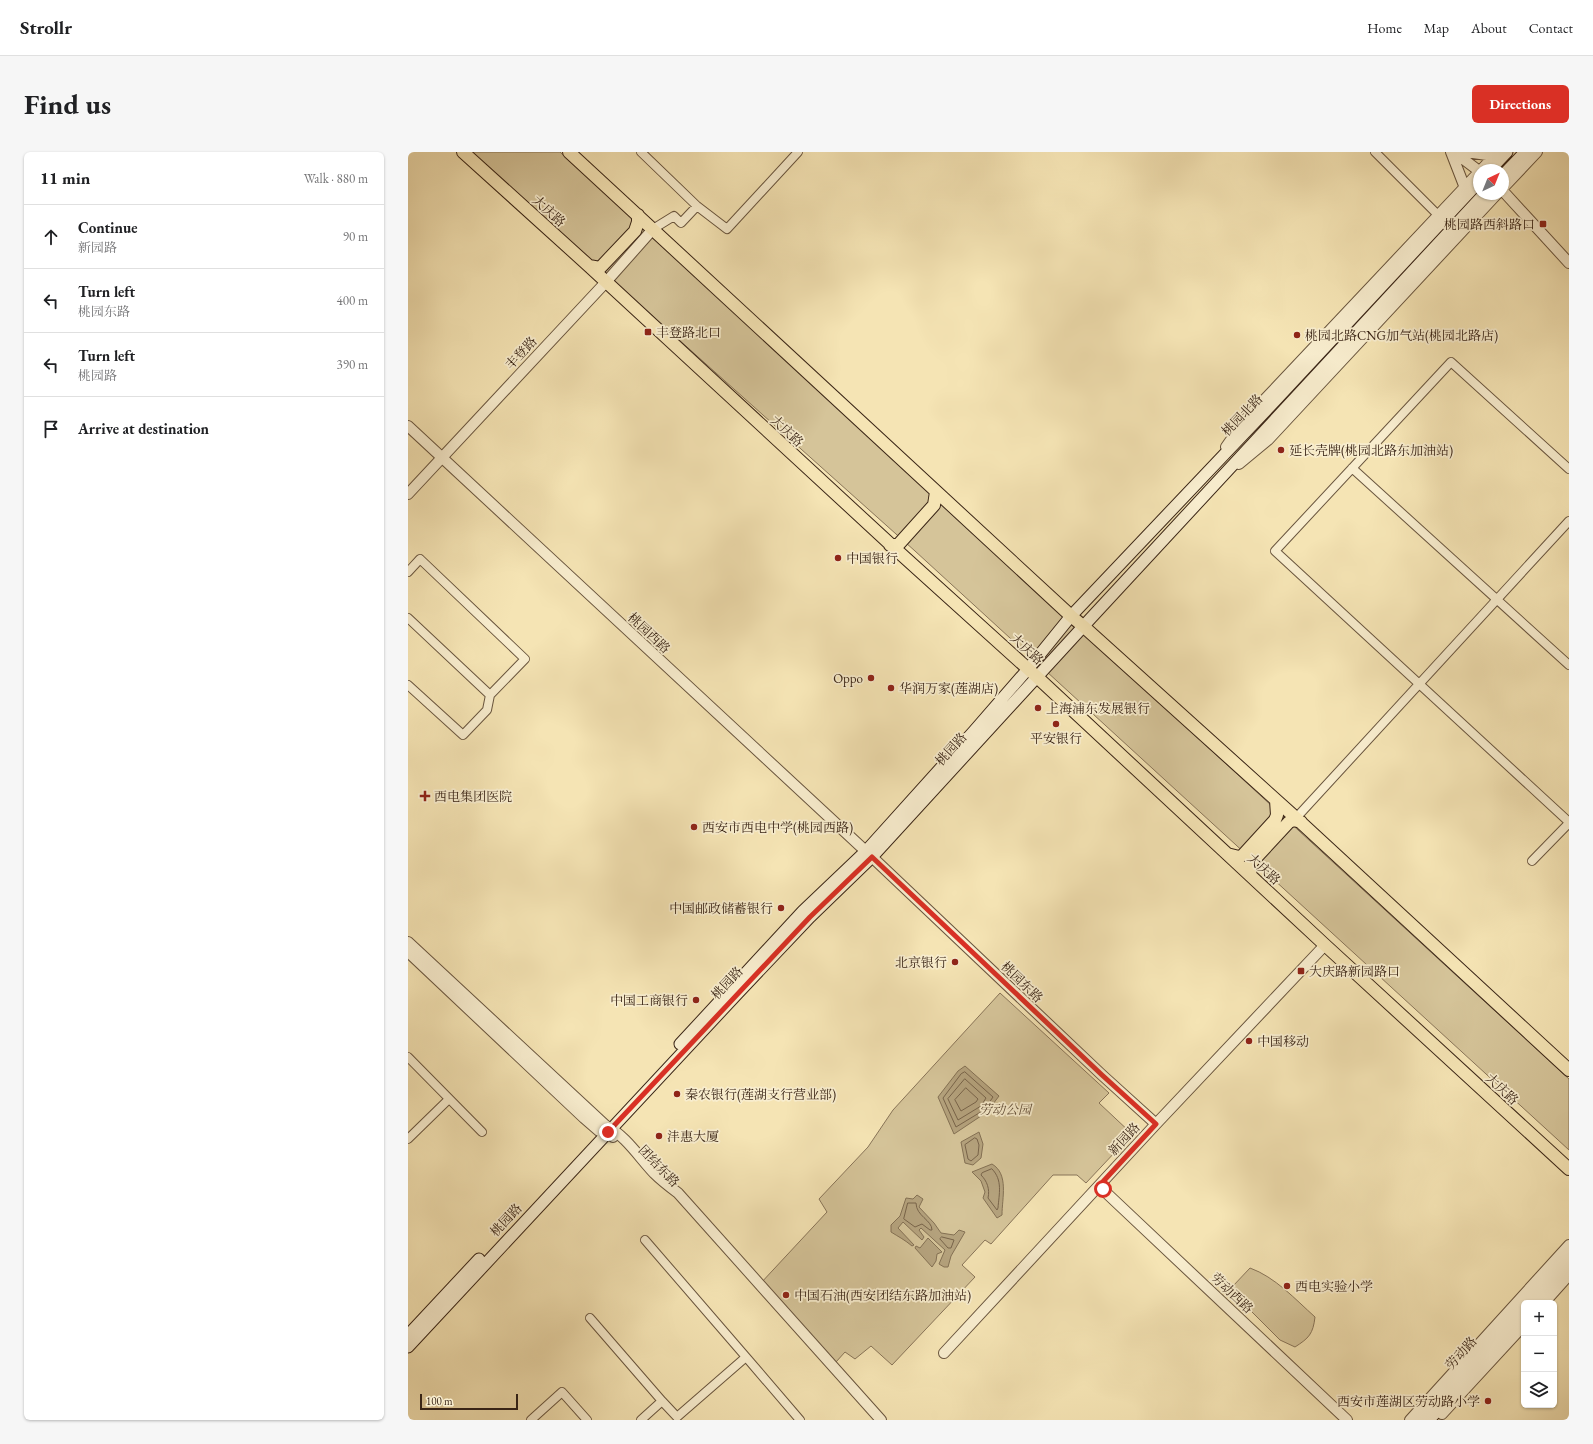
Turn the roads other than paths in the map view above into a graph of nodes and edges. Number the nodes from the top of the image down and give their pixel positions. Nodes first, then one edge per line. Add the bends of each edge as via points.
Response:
1 (463, 152) edge
2 (569, 152) edge
3 (641, 152) edge
4 (798, 152) edge
5 (1375, 152) edge
6 (1452, 152) edge
7 (1466, 152) edge
8 (1507, 152) edge
9 (1525, 152) edge
10 (1537, 152) edge
11 (1496, 154) edge
12 (1487, 164) edge
13 (1496, 164) edge
14 (1473, 166) edge
15 (1509, 168) edge
16 (1473, 179) edge
17 (1509, 182) edge
18 (1465, 188) junction
19 (1473, 188) edge
20 (1509, 196) edge
21 (1478, 200) edge
22 (1491, 200) edge
23 (697, 206) junction
24 (638, 215) junction
25 (1439, 216) junction
26 (652, 228) junction
27 (1569, 262) edge
28 (589, 266) junction
29 (605, 281) junction
30 (408, 426) edge
31 (441, 458) junction
32 (1214, 465) junction
33 (1352, 468) junction
34 (1569, 469) edge
35 (1217, 482) junction
36 (936, 492) junction
37 (408, 494) edge
38 (948, 503) junction
39 (1569, 521) edge
40 (890, 545) junction
41 (901, 554) junction
42 (408, 572) edge
43 (1497, 600) junction
44 (1071, 616) junction
45 (408, 618) edge
46 (1083, 626) junction
47 (1569, 665) edge
48 (1032, 673) junction
49 (1419, 684) junction
50 (408, 685) edge
51 (490, 696) junction
52 (1276, 800) junction
53 (1299, 820) junction
54 (1569, 823) edge
55 (869, 854) junction
56 (1227, 854) junction
57 (1532, 861) dead end
58 (1251, 876) junction
59 (408, 942) edge
60 (1325, 945) junction
61 (408, 952) edge
62 (409, 1061) edge
63 (1569, 1070) edge
64 (449, 1099) junction
65 (1156, 1124) junction
66 (606, 1129) junction
67 (482, 1132) dead end
68 (408, 1139) edge
69 (1569, 1169) edge
70 (1099, 1186) junction
71 (645, 1240) dead end
72 (1569, 1245) edge
73 (1569, 1255) edge
74 (1569, 1267) edge
75 (1569, 1276) edge
76 (1529, 1300) edge
77 (1539, 1300) edge
78 (1547, 1300) edge
79 (1521, 1308) edge
80 (590, 1318) dead end
81 (1521, 1319) edge
82 (1521, 1327) edge
83 (408, 1335) edge
84 (408, 1347) edge
85 (944, 1353) dead end
86 (746, 1357) junction
87 (662, 1401) junction
88 (531, 1420) edge
89 (587, 1420) edge
90 (641, 1420) edge
91 (800, 1420) edge
92 (872, 1420) edge
93 (881, 1420) edge
94 (1347, 1420) edge
95 (1410, 1420) edge
96 (1418, 1420) edge
97 (1429, 1420) edge
98 (1436, 1420) edge

1 - 28 main road, 大庆路
2 - 24 main road
3 - 23 street
4 - 23 street via 727,229
5 - 25 street
6 - 14 street
6 - 18 street
7 - 11 street
8 - 13 main road
9 - 15 main road
10 - 17 street
11 - 12 street
16 - 18 street
18 - 25 street
19 - 32 main road, 桃园北路
20 - 27 street
21 - 35 main road, 桃园北路
22 - 35 street via 1268,440
23 - 26 street via 681,223 674,216
24 - 26 main road
24 - 28 main road via 635,231 600,268
25 - 32 street via 1245,420
26 - 29 main road via 646,227 639,231 604,270
26 - 36 main road
28 - 29 main road, 大庆路
29 - 31 street, 丰登路
29 - 40 main road, 大庆路
30 - 31 street, 桃园西路
31 - 37 street, 丰登路
31 - 55 street, 桃园西路
32 - 44 main road, 桃园北路
33 - 34 street via 1451,362
33 - 43 street
33 - 49 street via 1274,551
35 - 46 main road, 桃园北路
36 - 38 main road
36 - 40 main road via 934,505 898,545
38 - 41 main road via 942,503 901,547
38 - 44 main road
39 - 43 street
40 - 41 main road, 大庆路
41 - 48 main road, 大庆路
42 - 51 street via 420,559 525,659
43 - 47 street
43 - 49 street
44 - 46 main road
44 - 48 main road, 桃园北路
45 - 51 street
46 - 48 main road, 桃园北路
46 - 52 main road
48 - 55 main road, 桃园路
48 - 56 main road, 大庆路
49 - 53 street
49 - 54 street
50 - 51 street via 463,735 487,710
52 - 53 main road
52 - 56 main road via 1277,815 1270,826 1243,855 1239,857
53 - 58 main road via 1289,822 1251,863
53 - 63 main road
54 - 57 street
55 - 65 street, 桃园东路
55 - 66 main road, 桃园路
56 - 58 main road, 大庆路
58 - 60 main road, 大庆路
59 - 66 street
60 - 65 street, 新园路
60 - 69 main road, 大庆路
61 - 66 street, 团结东路
62 - 64 street
64 - 67 street
64 - 68 street
65 - 70 street, 新园路
66 - 83 main road, 桃园路
66 - 84 main road, 桃园路
66 - 92 street, 团结东路 via 679,1205
66 - 93 street via 625,1141 655,1174 678,1193
70 - 85 street, 新园路
70 - 94 street, 劳动西路
71 - 86 street
72 - 95 street
73 - 76 main road, 劳动路
74 - 77 main road
75 - 78 street
79 - 96 main road, 劳动路
80 - 87 street
81 - 97 main road, 劳动路
82 - 98 street
86 - 87 street via 677,1417
86 - 91 street
87 - 90 street
88 - 89 street via 562,1392

